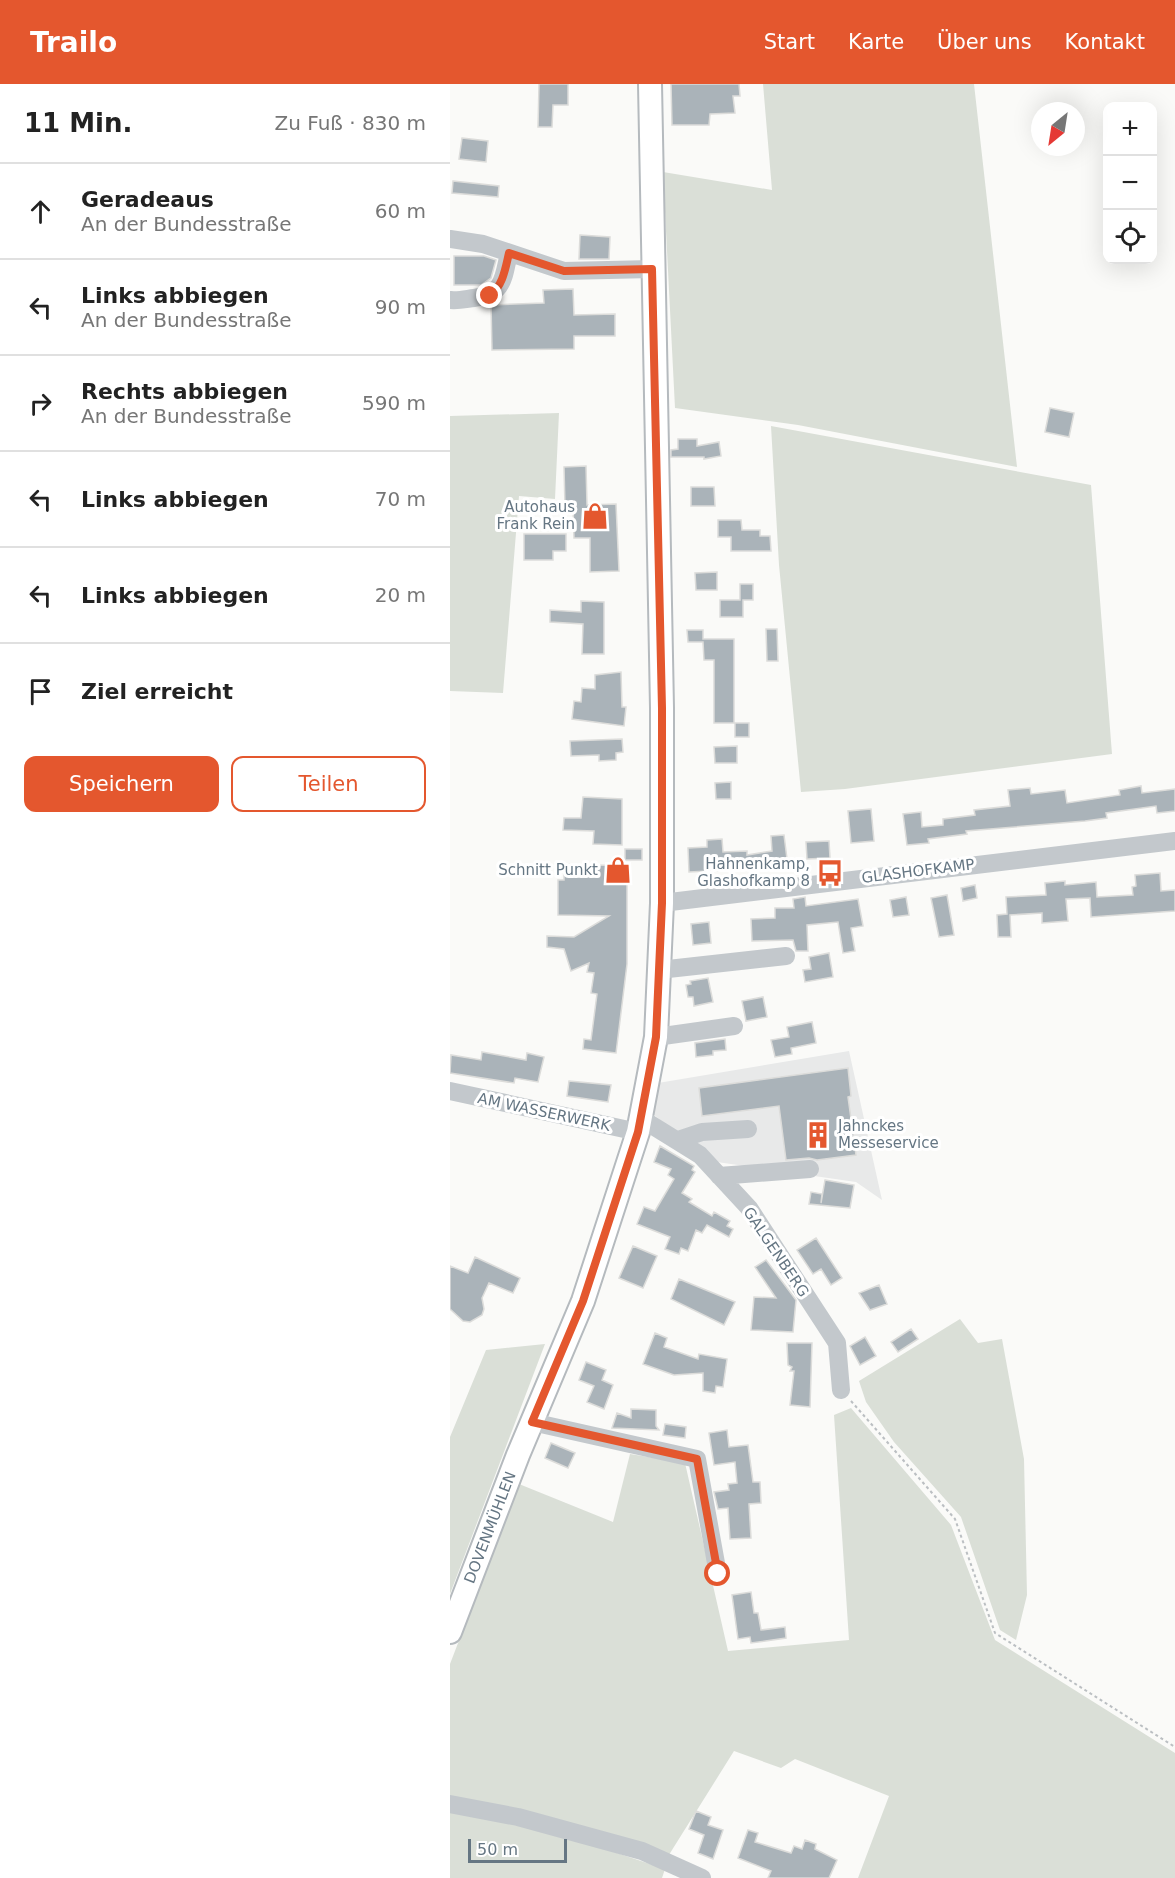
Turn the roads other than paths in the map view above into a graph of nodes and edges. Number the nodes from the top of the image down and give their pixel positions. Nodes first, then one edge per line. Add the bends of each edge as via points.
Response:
1 (650, 84) edge
2 (450, 239) edge
3 (509, 253) junction
4 (652, 269) junction
5 (450, 300) edge
6 (1175, 841) edge
7 (662, 903) junction
8 (786, 956) dead end
9 (659, 970) junction
10 (734, 1026) dead end
11 (656, 1037) junction
12 (450, 1091) edge
13 (640, 1126) junction
14 (748, 1129) dead end
15 (678, 1140) junction
16 (810, 1169) dead end
17 (719, 1176) junction
18 (841, 1389) road end
19 (532, 1422) junction
20 (718, 1574) dead end
21 (450, 1632) edge
22 (450, 1804) edge
23 (702, 1878) edge

1 - 4 main road, DOVENMÜHLEN
2 - 3 street
3 - 4 street via 564,271
3 - 5 street via 502,280 490,296
4 - 7 main road, DOVENMÜHLEN via 662,708
6 - 7 street, GLASHOFKAMP
7 - 9 main road, DOVENMÜHLEN
8 - 9 street
9 - 11 main road, DOVENMÜHLEN
10 - 11 street
11 - 13 main road, DOVENMÜHLEN
12 - 13 street, AM WASSERWERK
13 - 15 street, GALGENBERG
13 - 19 main road, DOVENMÜHLEN via 583,1301
14 - 15 street via 702,1132
15 - 17 street, GALGENBERG via 700,1155
16 - 17 street
17 - 18 street, GALGENBERG via 749,1208 837,1344
19 - 20 street via 697,1459
19 - 21 main road, DOVENMÜHLEN
22 - 23 street via 518,1817 642,1851

